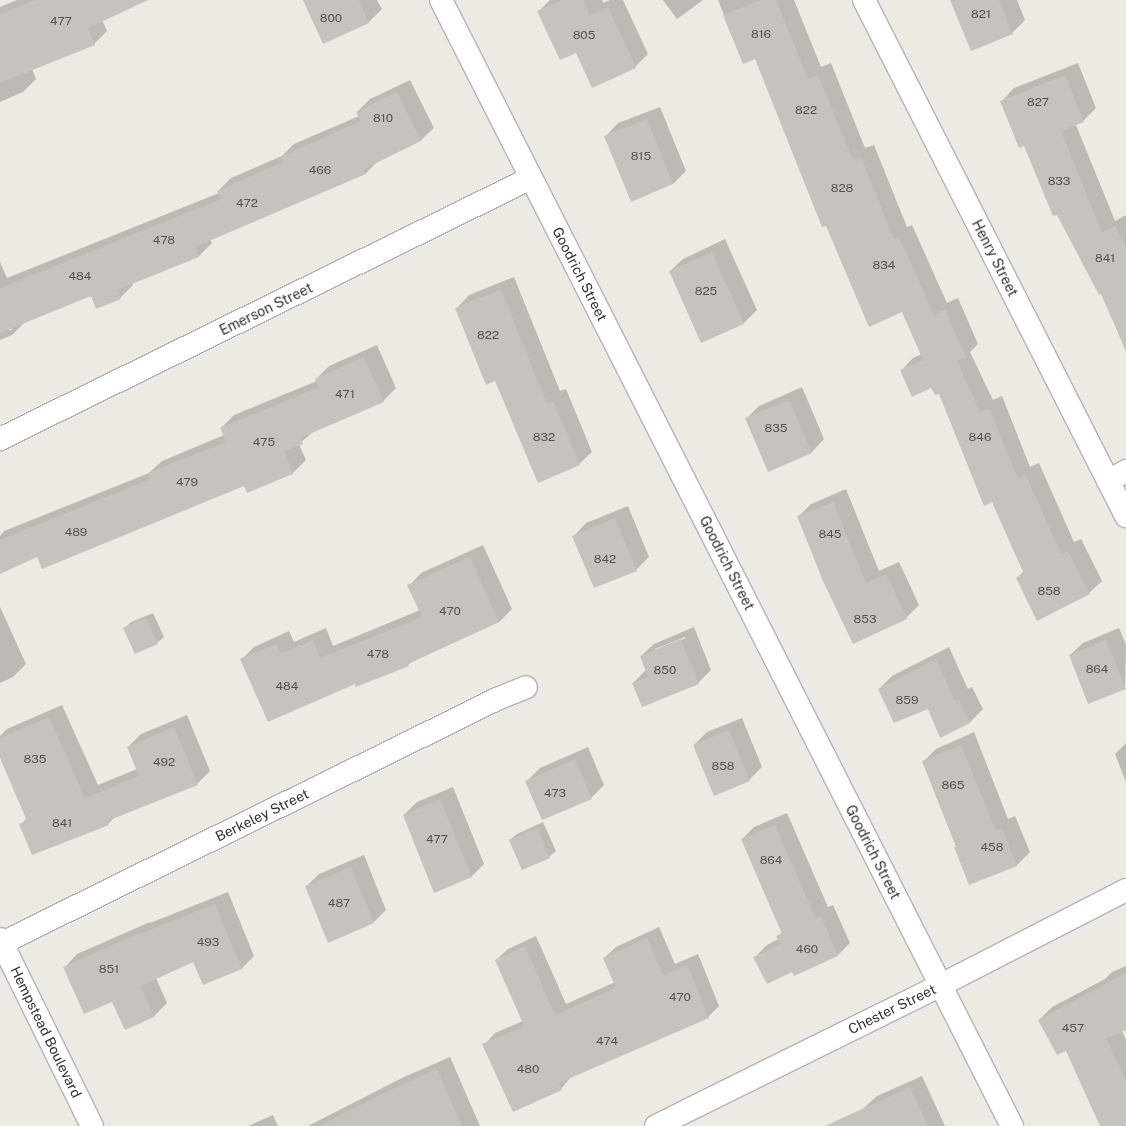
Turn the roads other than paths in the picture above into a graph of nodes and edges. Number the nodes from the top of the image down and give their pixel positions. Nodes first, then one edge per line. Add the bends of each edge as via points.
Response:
1 (441, 0) edge
2 (864, 0) edge
3 (531, 178) junction
4 (0, 439) edge
5 (1117, 476) edge
6 (1126, 516) edge
7 (526, 687) dead end
8 (1126, 890) edge
9 (1, 942) edge
10 (941, 985) junction
11 (92, 1126) edge
12 (656, 1126) edge
13 (1012, 1126) edge

1 - 3 street, Goodrich Street
2 - 5 street, Henry Street
3 - 4 street, Emerson Street
3 - 10 street, Goodrich Street
5 - 6 street, Henry Street
7 - 9 street, Berkeley Street
8 - 10 street, Chester Street
9 - 11 street, Hempstead Boulevard
10 - 12 street, Chester Street
10 - 13 street, Goodrich Street

